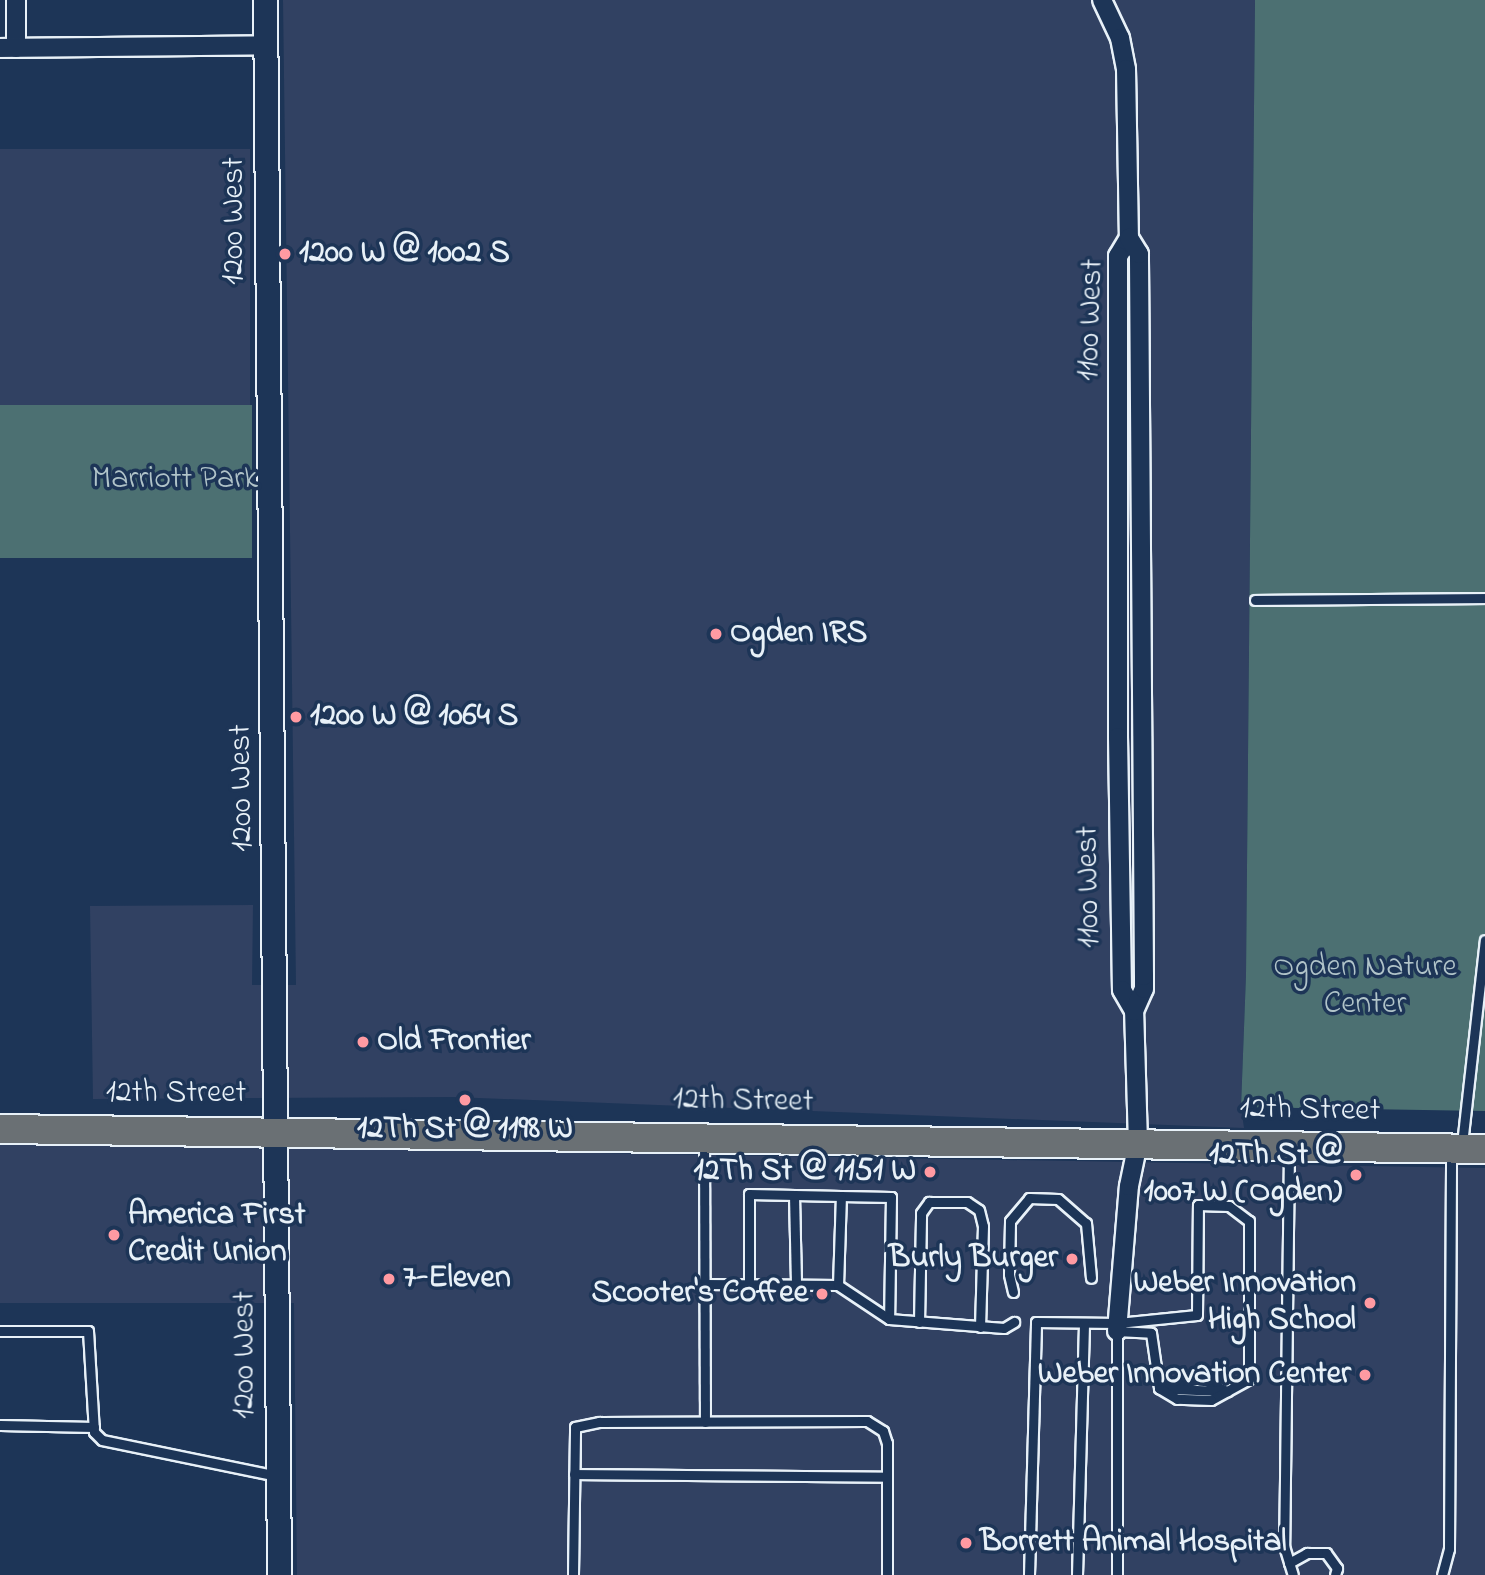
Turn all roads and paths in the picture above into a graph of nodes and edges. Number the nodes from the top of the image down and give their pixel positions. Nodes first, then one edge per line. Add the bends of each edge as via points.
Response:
1 (16, 0) edge
2 (265, 0) edge
3 (1102, 0) edge
4 (265, 46) junction
5 (8, 48) edge
6 (1129, 238) junction
7 (1485, 598) edge
8 (1255, 600) dead end
9 (1485, 940) edge
10 (1121, 943) junction
11 (1143, 944) junction
12 (1134, 1011) junction
13 (0, 1129) edge
14 (278, 1129) junction
15 (704, 1136) junction
16 (1138, 1143) junction
17 (1289, 1146) junction
18 (1466, 1149) edge
19 (794, 1195) junction
20 (841, 1196) junction
21 (1091, 1278) dead end
22 (704, 1284) junction
23 (749, 1284) junction
24 (796, 1284) junction
25 (838, 1285) junction
26 (1013, 1292) dead end
27 (889, 1319) junction
28 (919, 1322) junction
29 (1014, 1322) dead end
30 (1084, 1323) junction
31 (980, 1327) junction
32 (1118, 1327) junction
33 (0, 1331) edge
34 (1159, 1388) junction
35 (1227, 1391) junction
36 (705, 1422) junction
37 (0, 1426) edge
38 (94, 1427) junction
39 (574, 1474) junction
40 (279, 1476) junction
41 (887, 1477) junction
42 (1289, 1563) junction
43 (279, 1575) edge
44 (573, 1575) edge
45 (887, 1575) edge
46 (1029, 1575) edge
47 (1077, 1575) edge
48 (1117, 1575) edge
49 (1293, 1575) edge
50 (1335, 1575) edge
51 (1442, 1575) edge

1 - 5 street
2 - 4 street, 1200 West
3 - 6 street via 1120,38 1126,69
4 - 5 street
4 - 14 street, 1200 West
6 - 10 street, 1100 West via 1118,256
6 - 11 street, 1100 West via 1139,254
7 - 8 lane
9 - 18 lane
10 - 11 street
10 - 12 street, 1100 West via 1122,990
11 - 12 street, 1100 West via 1144,989
12 - 16 street, 1100 West
13 - 14 main road, 12th Street
14 - 15 main road, 12th Street
14 - 40 street, 1200 West
15 - 16 main road, 12th Street
15 - 22 lane
16 - 17 main road, 12th Street
16 - 32 street, 1100 West via 1129,1186
17 - 18 main road, 12th Street
17 - 42 lane via 1284,1546
18 - 51 lane via 1449,1549
19 - 20 lane
19 - 23 lane via 749,1194
19 - 24 lane
20 - 25 lane
20 - 27 lane via 891,1197
21 - 26 lane via 1091,1236 1086,1223 1058,1199 1029,1198 1010,1220
22 - 23 lane
22 - 36 lane
23 - 24 lane
24 - 25 lane
25 - 27 lane
27 - 28 lane
28 - 31 lane
28 - 31 lane via 921,1213 929,1202 967,1202 979,1210 983,1226
29 - 31 lane via 1004,1328
30 - 32 lane
30 - 46 lane via 1036,1322 1033,1331
30 - 47 lane
32 - 34 lane via 1151,1334
32 - 35 lane via 1197,1315 1198,1205 1229,1206 1249,1221 1249,1379
32 - 48 lane
33 - 38 lane via 88,1331
34 - 35 lane via 1201,1378
34 - 35 lane via 1177,1399 1211,1400
36 - 39 lane via 598,1422 575,1427
36 - 41 lane via 867,1421 883,1431
37 - 38 lane
38 - 40 lane via 102,1440 119,1446
39 - 41 lane
39 - 44 lane
40 - 43 street, 1200 West
41 - 45 lane
42 - 49 lane
42 - 50 lane via 1307,1553 1326,1553 1337,1568

